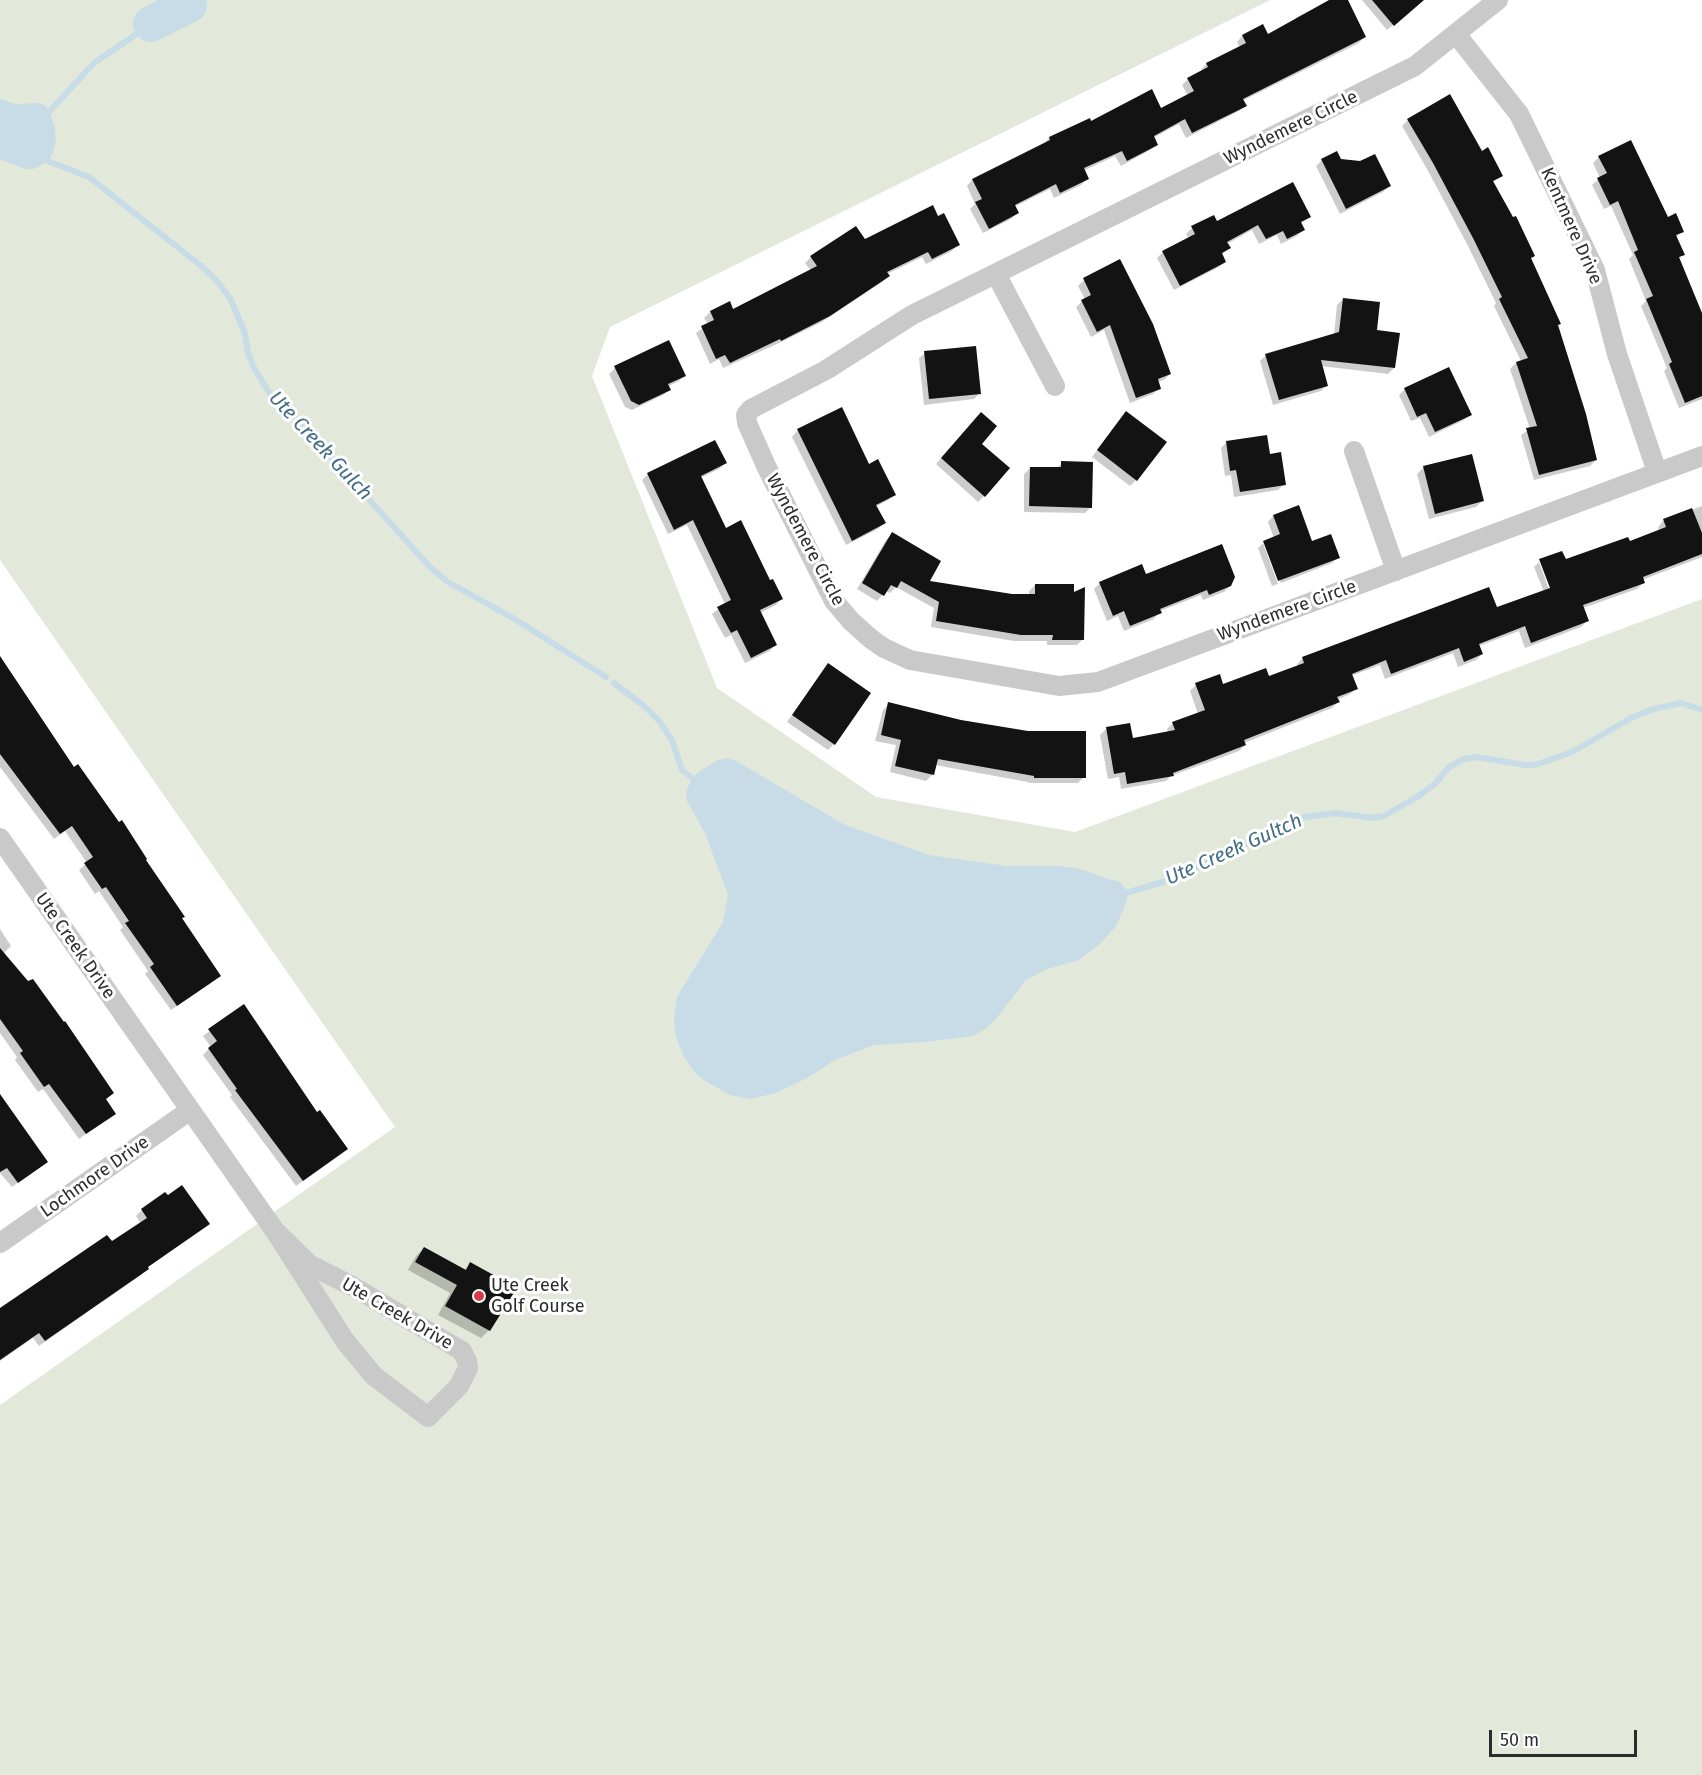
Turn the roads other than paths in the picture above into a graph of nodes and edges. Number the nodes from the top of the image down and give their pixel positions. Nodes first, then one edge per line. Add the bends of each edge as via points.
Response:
1 (1498, 0) edge
2 (1456, 34) junction
3 (996, 274) junction
4 (1055, 387) dead end
5 (1354, 452) dead end
6 (1702, 456) edge
7 (1657, 472) junction
8 (1396, 571) junction
9 (0, 838) edge
10 (189, 1111) junction
11 (275, 1231) junction
12 (0, 1243) edge

1 - 2 street, Wyndemere Circle
2 - 3 street, Wyndemere Circle via 1415,66
2 - 7 street, Kentmere Drive via 1519,114 1595,270 1617,354
3 - 4 street
3 - 8 street, Wyndemere Circle via 912,315 826,370 758,404 746,415 767,468 834,601 871,639 910,660 1045,684 1085,684
5 - 8 street
6 - 7 street, Wyndemere Circle
7 - 8 street, Wyndemere Circle
9 - 10 street, Ute Creek Drive
10 - 11 street, Ute Creek Drive
10 - 12 street, Lochmore Drive
11 - 11 street, Ute Creek Drive via 345,1341 374,1376 428,1417 459,1386 468,1368 464,1353 310,1265

